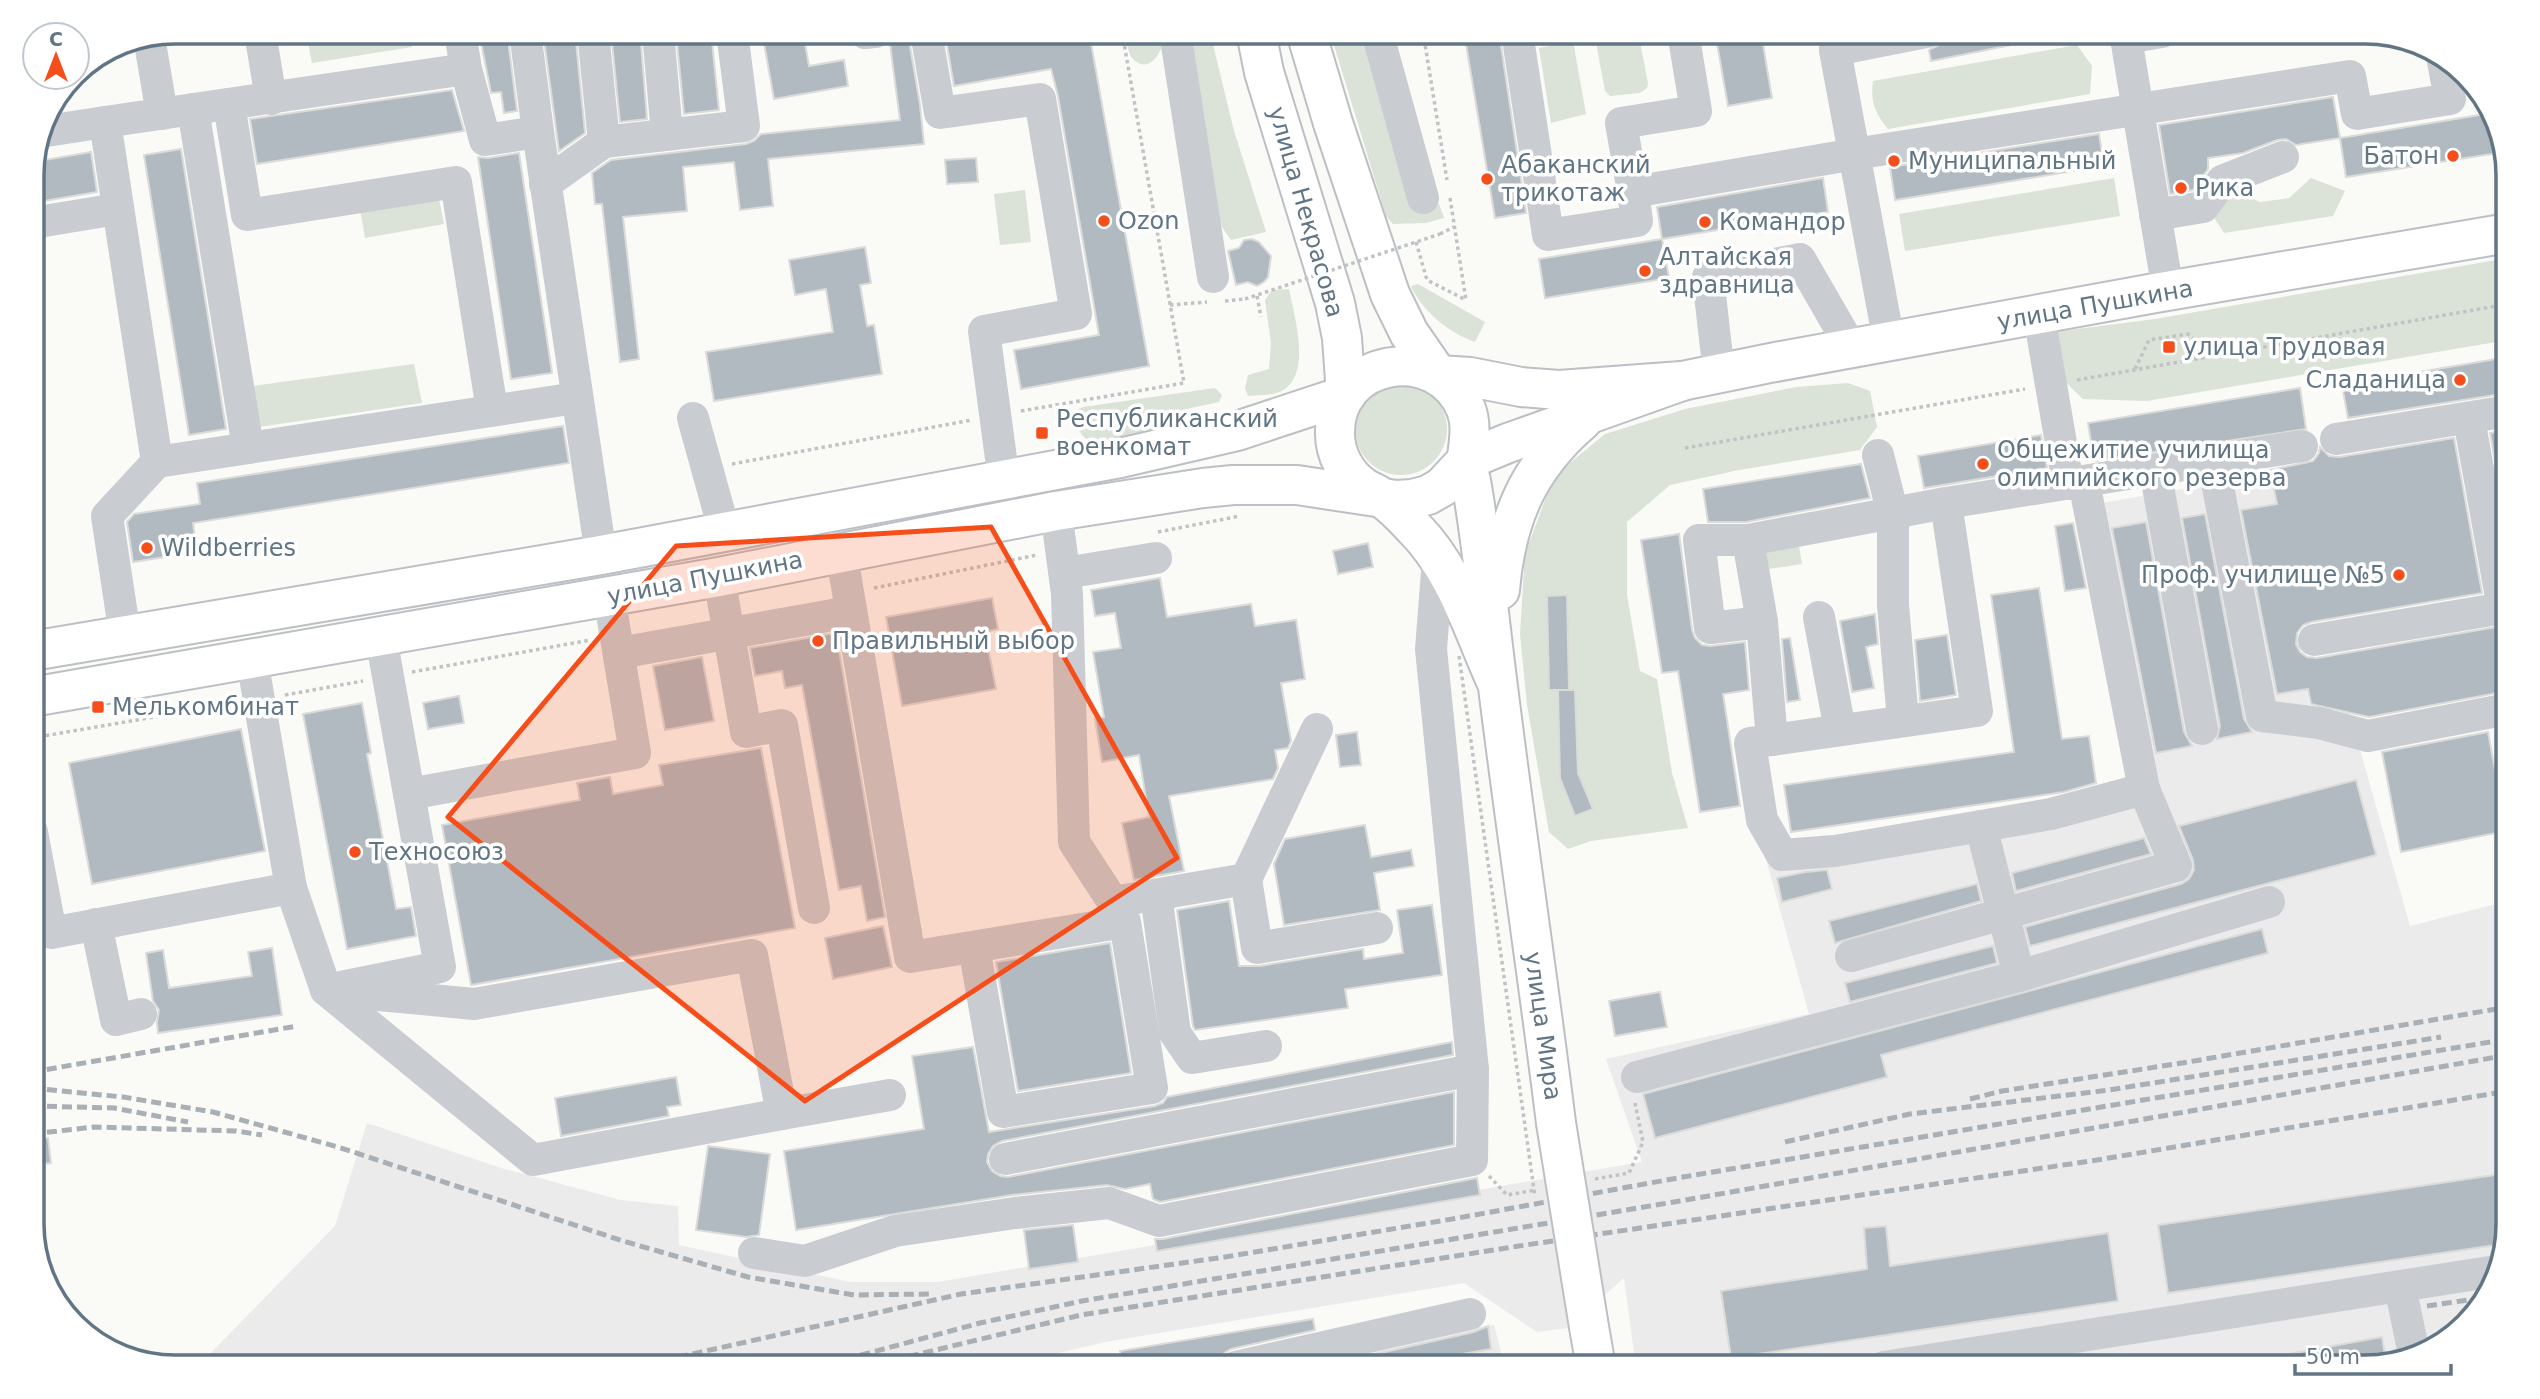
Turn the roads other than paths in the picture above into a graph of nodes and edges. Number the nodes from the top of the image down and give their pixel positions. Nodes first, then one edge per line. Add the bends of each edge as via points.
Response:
1 (262, 44) edge
2 (462, 44) edge
3 (527, 44) edge
4 (594, 44) edge
5 (659, 44) edge
6 (734, 44) edge
7 (928, 44) edge
8 (1177, 44) edge
9 (1258, 44) edge
10 (1310, 44) edge
11 (1380, 44) edge
12 (1519, 44) edge
13 (1685, 44) edge
14 (1838, 44) edge
15 (2126, 44) edge
16 (150, 46) edge
17 (466, 69) junction
18 (2445, 71) edge
19 (271, 99) junction
20 (229, 104) junction
21 (2137, 108) junction
22 (193, 109) junction
23 (162, 114) junction
24 (105, 122) junction
25 (52, 130) edge
26 (538, 132) junction
27 (667, 134) junction
28 (604, 142) junction
29 (1853, 154) junction
30 (2283, 157) dead end
31 (545, 184) junction
32 (1633, 192) junction
33 (1423, 198) dead end
34 (117, 209) junction
35 (247, 215) junction
36 (2155, 215) junction
37 (212, 220) junction
38 (44, 221) edge
39 (2496, 235) edge
40 (1213, 276) dead end
41 (2168, 291) junction
42 (2039, 315) junction
43 (1889, 342) junction
44 (1852, 349) junction
45 (1719, 374) junction
46 (1438, 375) junction
47 (1682, 381) junction
48 (1346, 395) junction
49 (576, 398) junction
50 (492, 410) junction
51 (1591, 412) junction
52 (2496, 413) edge
53 (693, 418) dead end
54 (2469, 419) junction
55 (2336, 439) dead end
56 (2302, 446) dead end
57 (248, 448) junction
58 (1878, 455) dead end
59 (1467, 460) junction
60 (2213, 461) junction
61 (157, 462) junction
62 (2155, 470) junction
63 (1004, 481) junction
64 (2076, 483) junction
65 (1380, 496) junction
66 (1946, 503) junction
67 (1056, 511) junction
68 (1893, 514) junction
69 (725, 533) junction
70 (1748, 540) junction
71 (841, 551) junction
72 (601, 555) junction
73 (1156, 558) dead end
74 (1438, 559) junction
75 (2496, 565) edge
76 (1065, 573) junction
77 (719, 577) junction
78 (610, 596) junction
79 (2496, 609) edge
80 (850, 612) junction
81 (1819, 617) dead end
82 (1762, 622) junction
83 (729, 633) junction
84 (125, 635) junction
85 (381, 637) junction
86 (2314, 640) dead end
87 (44, 649) edge
88 (619, 653) junction
89 (252, 659) junction
90 (1497, 683) junction
91 (44, 695) edge
92 (2496, 711) edge
93 (1903, 720) junction
94 (1317, 729) dead end
95 (2202, 729) dead end
96 (1840, 730) junction
97 (1772, 740) junction
98 (2144, 789) junction
99 (409, 794) junction
100 (1981, 826) junction
101 (1246, 879) junction
102 (291, 888) junction
103 (1156, 895) junction
104 (44, 896) edge
105 (2269, 902) dead end
106 (814, 908) dead end
107 (2003, 914) junction
108 (96, 924) junction
109 (1377, 928) dead end
110 (974, 947) junction
111 (1851, 956) dead end
112 (2018, 976) junction
113 (326, 990) junction
114 (141, 1014) dead end
115 (1266, 1046) dead end
116 (1473, 1070) junction
117 (1637, 1077) dead end
118 (890, 1096) dead end
119 (782, 1114) junction
120 (1005, 1159) dead end
121 (754, 1253) dead end
122 (2487, 1272) edge
123 (2400, 1286) junction
124 (1470, 1314) dead end
125 (2412, 1346) edge
126 (1322, 1355) edge
127 (1594, 1355) edge
128 (1960, 1355) edge

1 - 19 street
2 - 17 street
3 - 26 street
4 - 28 street
5 - 27 street
6 - 27 street via 744,125
7 - 63 street via 940,113 1040,99 1076,314 984,331
8 - 40 street
9 - 48 main road, улица Некрасова via 1335,303
10 - 46 main road, улица Некрасова via 1390,294 1409,333
11 - 33 street
12 - 32 street via 1548,235 1637,222
13 - 32 street via 1696,111 1621,123
14 - 29 street
15 - 21 street
16 - 23 street
17 - 19 street
17 - 26 street via 485,140
18 - 21 street via 2450,99 2357,114 2350,76
19 - 20 street
20 - 22 street
20 - 35 street
21 - 29 street
21 - 36 street
22 - 23 street
22 - 37 street
23 - 24 street
24 - 25 street
24 - 34 street
26 - 31 street
27 - 28 street
28 - 31 street
29 - 32 street
29 - 43 street
30 - 36 street via 2222,181 2203,207
31 - 49 street
34 - 38 street
34 - 61 street
35 - 37 street
35 - 50 street via 456,182
36 - 41 street
37 - 57 street
39 - 41 main road, улица Пушкина
41 - 42 main road, улица Пушкина
42 - 43 main road, улица Пушкина
42 - 64 street
43 - 44 main road, улица Пушкина
44 - 45 main road, улица Пушкина
44 - 45 street via 1800,259 1787,261 1708,276
45 - 47 main road, улица Пушкина
46 - 47 main road via 1559,390
46 - 48 main road via 1419,367 1378,369
46 - 59 main road via 1456,392 1468,414
47 - 51 main road
48 - 63 main road, улица Пушкина via 1194,443
48 - 65 main road via 1337,414 1338,454 1348,472
49 - 50 street
49 - 72 street
50 - 57 street
51 - 59 main road
51 - 90 main road via 1564,436 1524,490 1502,571
52 - 54 street
53 - 69 street
54 - 55 street
54 - 75 street
56 - 60 street
57 - 61 street
58 - 68 street
59 - 65 main road via 1428,495 1396,500
59 - 90 main road via 1488,586
60 - 62 street
60 - 92 street via 2262,716 2319,723 2368,736
61 - 84 street via 107,516
62 - 64 street
62 - 95 street
63 - 69 main road, улица Пушкина
64 - 66 street
64 - 98 street
65 - 67 main road, улица Пушкина via 1297,485 1233,485
65 - 74 main road
66 - 68 street
66 - 93 street via 1977,711
67 - 71 main road, улица Пушкина
67 - 76 street
68 - 70 street
68 - 93 street via 1893,605
69 - 72 main road, улица Пушкина
70 - 82 street
70 - 82 street via 1699,540 1710,628
71 - 77 main road, улица Пушкина
71 - 80 street
72 - 84 main road, улица Пушкина
73 - 76 street
74 - 90 main road via 1452,579
74 - 116 street via 1431,649
76 - 103 street via 1074,842 1113,902
77 - 78 main road, улица Пушкина
77 - 83 street
78 - 85 main road, улица Пушкина
78 - 88 street
79 - 86 street
80 - 83 street
80 - 110 street via 910,957
81 - 96 street
82 - 97 street
83 - 88 street
83 - 106 street via 746,732 782,725
84 - 87 main road, улица Пушкина
85 - 89 main road, улица Пушкина
85 - 99 street
88 - 99 street via 635,753
89 - 91 main road, улица Пушкина
89 - 102 street
90 - 127 main road, улица Мира, bridge via 1556,1123
93 - 96 street
94 - 101 street
96 - 97 street
97 - 100 street via 1750,743 1762,820 1782,855
98 - 100 street via 2051,814
98 - 107 street via 2176,866
99 - 113 street via 440,967
100 - 107 street
101 - 103 street
101 - 109 street via 1257,948
102 - 108 street
102 - 113 street
103 - 115 street via 1175,1034 1192,1058
104 - 108 street via 51,933
105 - 112 street
107 - 111 street
107 - 112 street
108 - 114 street via 116,1020
110 - 110 street via 1125,922 1152,1088 1003,1112
112 - 117 street
113 - 119 street via 533,1160
113 - 119 street via 474,1004 752,955
116 - 120 street
116 - 121 street via 1472,1160 1159,1221 1109,1203 895,1231 806,1261
118 - 119 street
122 - 123 street
123 - 125 street
123 - 128 street
124 - 126 street

